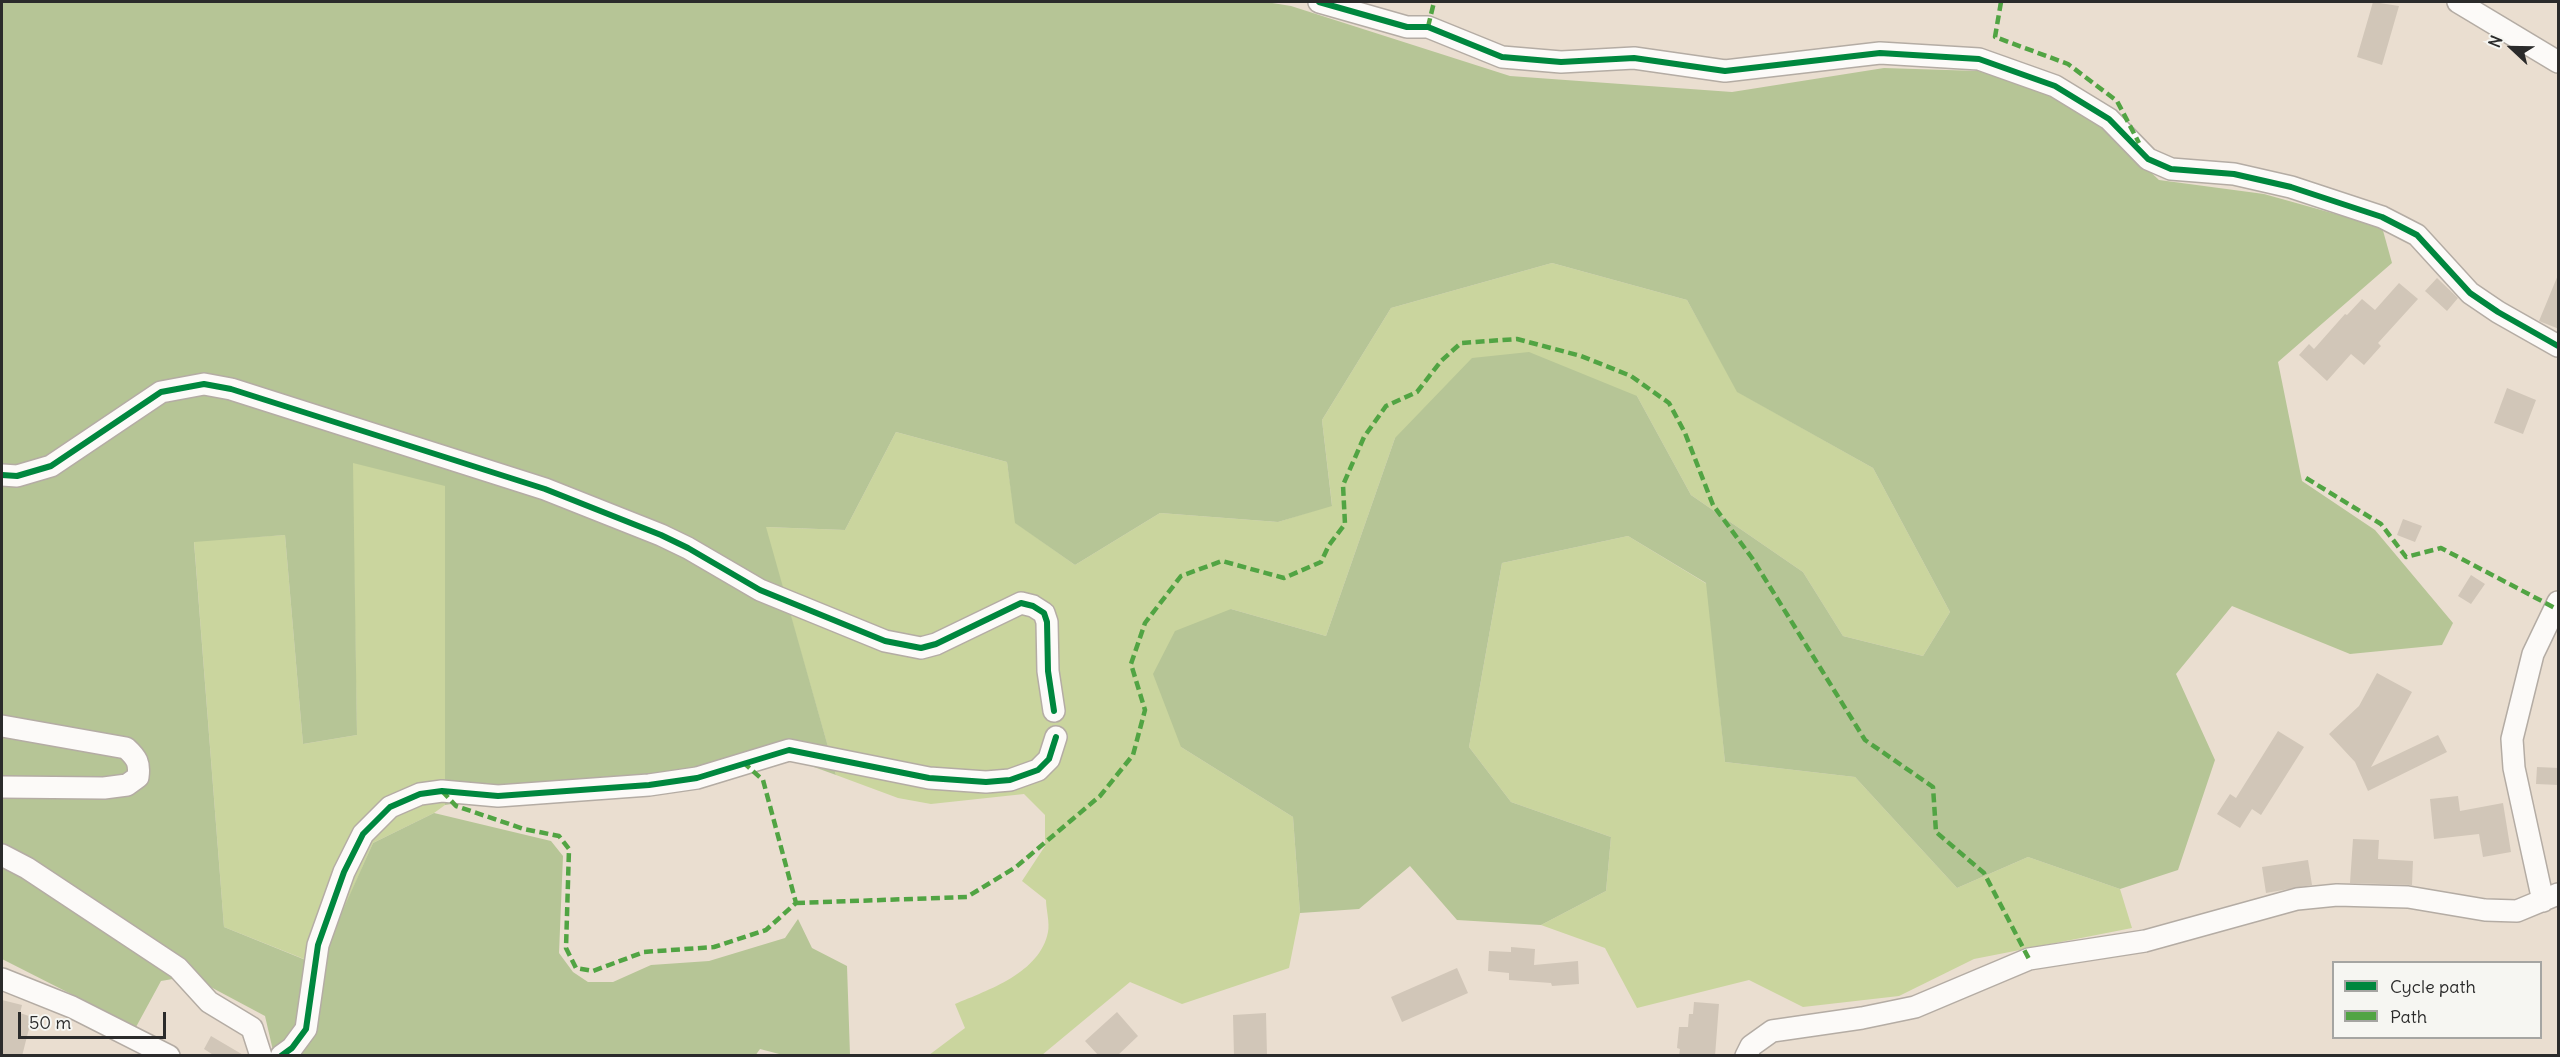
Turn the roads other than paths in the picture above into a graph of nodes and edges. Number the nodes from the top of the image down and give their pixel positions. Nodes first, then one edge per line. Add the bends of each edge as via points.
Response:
1 (1319, 2) edge
2 (2458, 2) edge
3 (2559, 62) edge
4 (2559, 346) edge
5 (2, 475) edge
6 (2559, 602) edge
7 (1054, 711) dead end
8 (2, 726) edge
9 (1056, 738) dead end
10 (2, 787) edge
11 (2, 855) edge
12 (2551, 898) edge
13 (2, 979) edge
14 (169, 1056) edge
15 (261, 1056) edge
16 (280, 1056) edge
17 (1746, 1056) edge

1 - 4 street via 1407,27 1428,27 1502,57 1561,62 1634,58 1725,71 1880,53 1979,59 2055,86 2109,119 2148,159 2171,170 2234,174 2291,187 2382,217 2417,235 2470,293
2 - 3 street
5 - 7 street via 17,476 51,466 161,392 204,384 231,389 545,489 661,535 760,590 885,641 921,648 1021,603 1033,606 1044,613 1047,622
6 - 12 street via 2532,654 2512,739 2514,768
8 - 10 street via 126,748 140,767 138,777 127,785
9 - 16 street via 1049,759 1038,770 1010,780 929,778 789,750 697,778 650,785 498,796 442,791 420,794 390,807 363,834 344,872 318,945 306,1029 292,1048
11 - 15 street via 178,968 209,1002 252,1028
12 - 17 street via 2517,911 2485,910 2408,897 2337,895 2296,899 2145,941 2030,959 1915,1007 1772,1031 1751,1046
13 - 14 street via 72,1007

